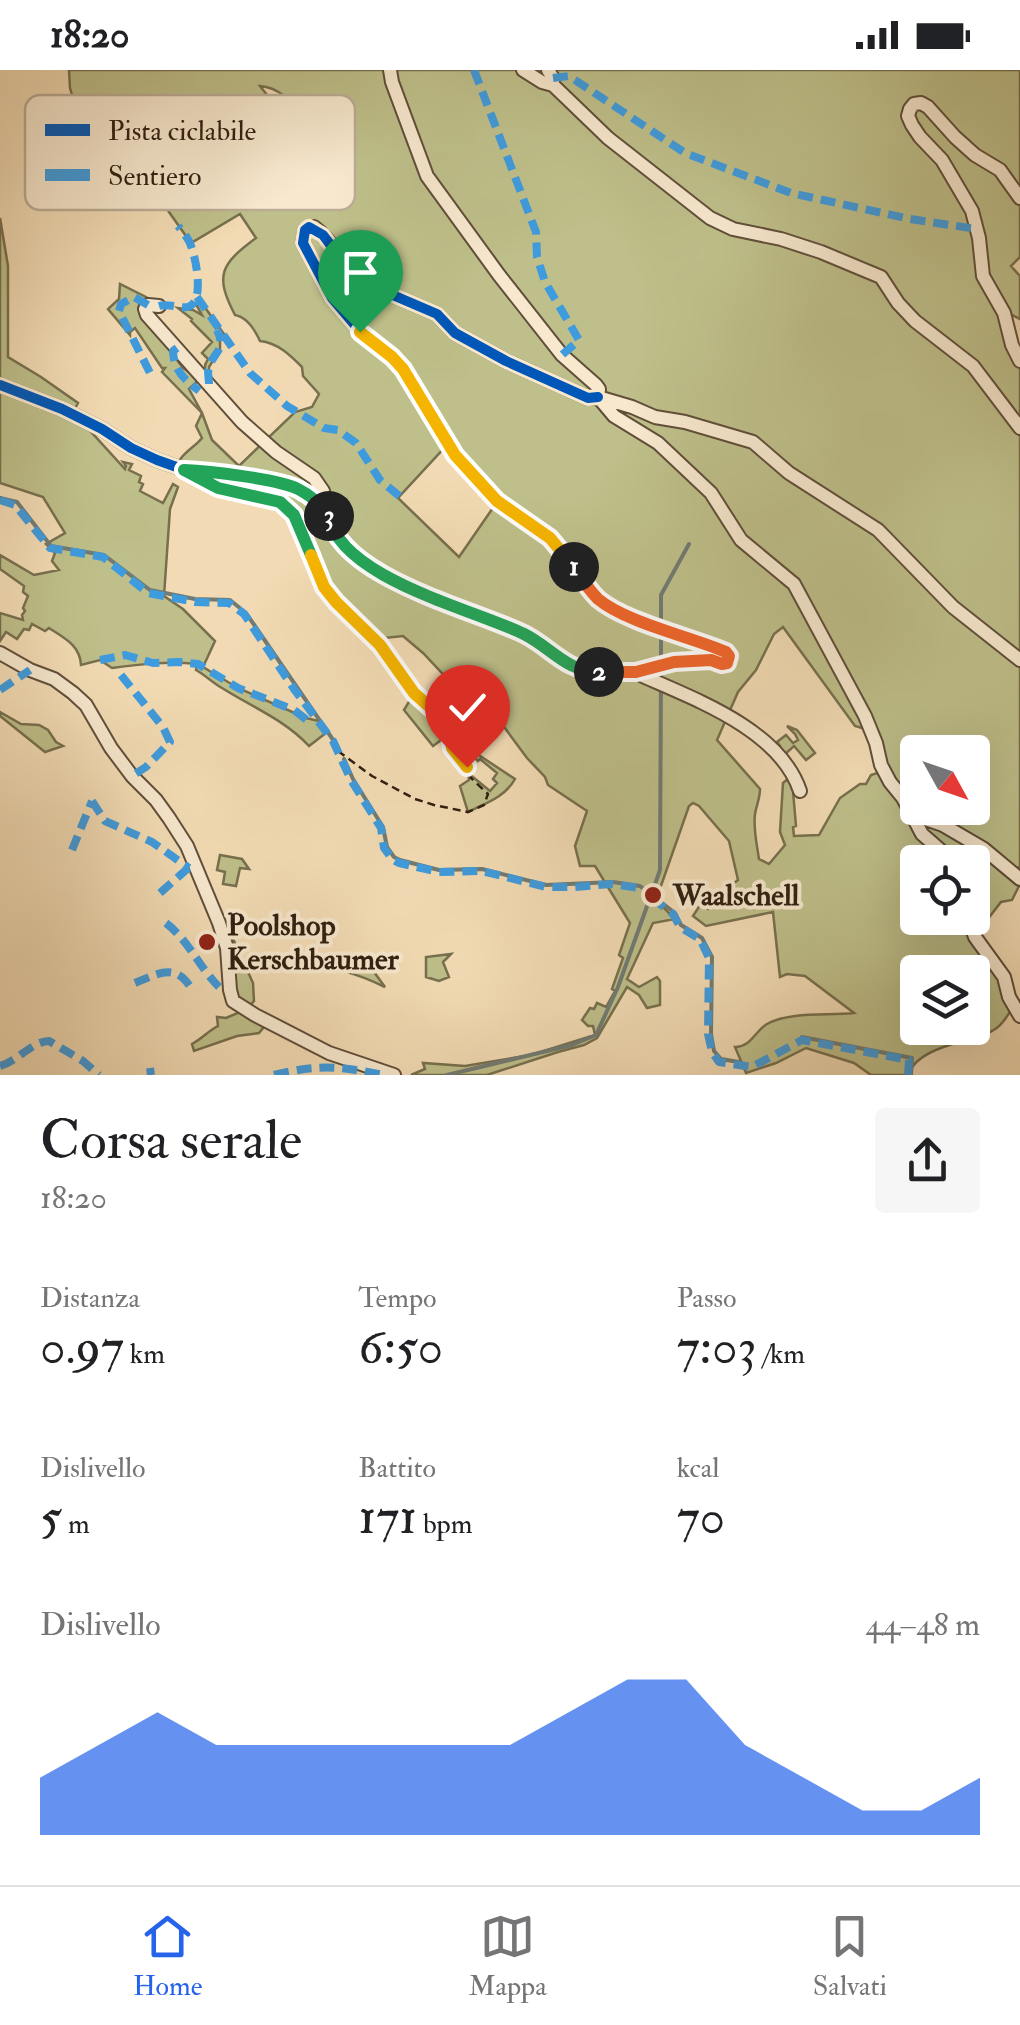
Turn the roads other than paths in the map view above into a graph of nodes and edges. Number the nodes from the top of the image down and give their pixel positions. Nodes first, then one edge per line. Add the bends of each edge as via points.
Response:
1 (390, 70) edge
2 (523, 70) edge
3 (551, 78) edge
4 (1020, 198) edge
5 (159, 306) dead end
6 (1020, 361) edge
7 (0, 385) edge
8 (598, 397) junction
9 (1020, 428) edge
10 (184, 470) junction
11 (321, 507) junction
12 (0, 653) edge
13 (1020, 660) edge
14 (636, 672) junction
15 (467, 767) road end
16 (800, 790) dead end
17 (900, 796) edge
18 (918, 825) edge
19 (944, 825) edge
20 (936, 845) edge
21 (1020, 878) edge
22 (974, 935) edge
23 (1020, 1016) edge
24 (394, 1075) edge

1 - 8 street via 427,176 562,354 600,389
2 - 3 street via 542,82
3 - 9 street via 608,138 710,218 881,277 915,321 973,366
4 - 6 street via 1000,170 975,155 928,107 914,104 912,126 942,160 972,212 983,276
5 - 11 street via 148,306 147,315 256,435 314,478 324,490
7 - 10 street
8 - 13 street via 753,442 789,474 878,530 953,607
8 - 14 street via 506,361 455,333 437,314 374,288 351,272 318,230 305,230 304,242 332,298 403,369 455,455 497,501 550,538 604,603 729,656 722,664 674,662
8 - 17 street via 712,493 741,540 794,584
10 - 11 street via 280,482
10 - 15 street via 218,488 288,507 324,587 442,718
11 - 14 street via 354,556 400,584 519,632 580,671
12 - 24 street via 74,693 169,818 220,923 233,1001 329,1053
14 - 16 street via 737,720 790,770
18 - 20 street
19 - 21 street
22 - 23 street via 1004,977

